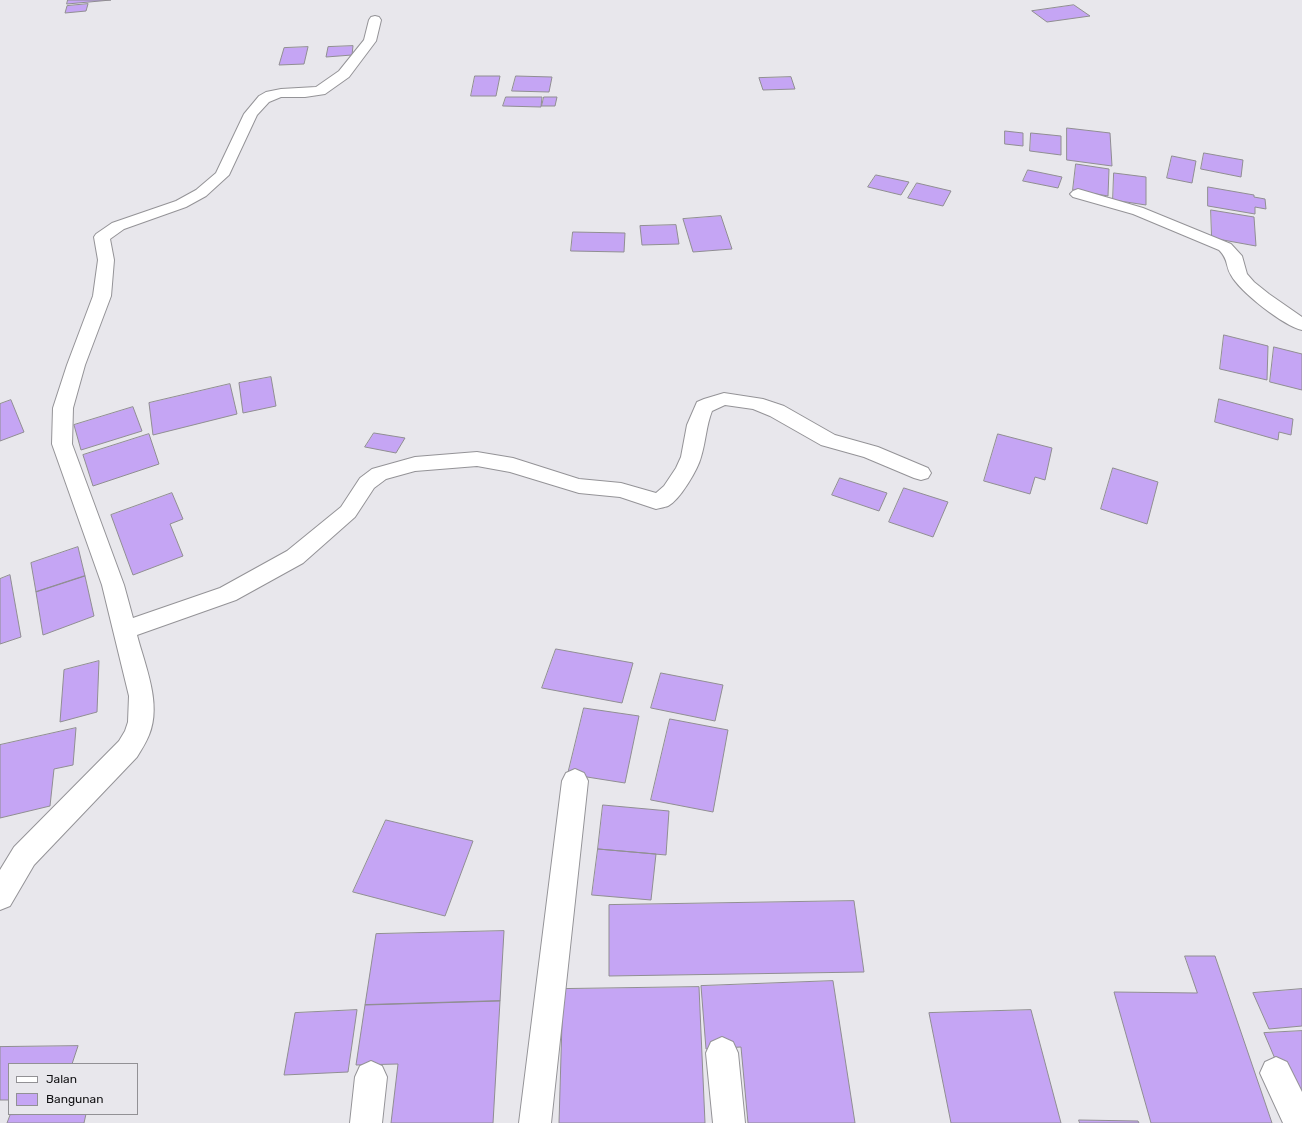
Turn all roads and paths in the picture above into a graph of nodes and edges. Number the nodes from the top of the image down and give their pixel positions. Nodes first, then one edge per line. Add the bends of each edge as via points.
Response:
1 (375, 20) dead end
2 (1078, 194) dead end
3 (1302, 325) edge
4 (921, 473) dead end
5 (125, 630) junction
6 (575, 781) dead end
7 (0, 896) edge
8 (722, 1053) dead end
9 (1276, 1073) dead end
10 (371, 1078) dead end
11 (366, 1123) edge
12 (535, 1123) edge
13 (729, 1123) edge
14 (1300, 1123) edge

1 - 5 street via 370,41 344,74 320,91 281,93 264,99 251,114 222,175 201,193 181,204 118,226 102,238 106,260 102,296 62,408 62,444 113,585
2 - 3 street via 1138,211 1225,247 1233,254 1241,279
4 - 5 street via 871,452 828,440 777,411 756,403 724,399 711,403 702,410 691,457 671,491 662,500 656,501 621,490 579,486 513,465 477,459 407,466 379,474 367,483 348,512 295,557 228,594
5 - 7 street via 141,696 137,734 128,749 24,856
6 - 12 street
8 - 13 street
9 - 14 street
10 - 11 street

